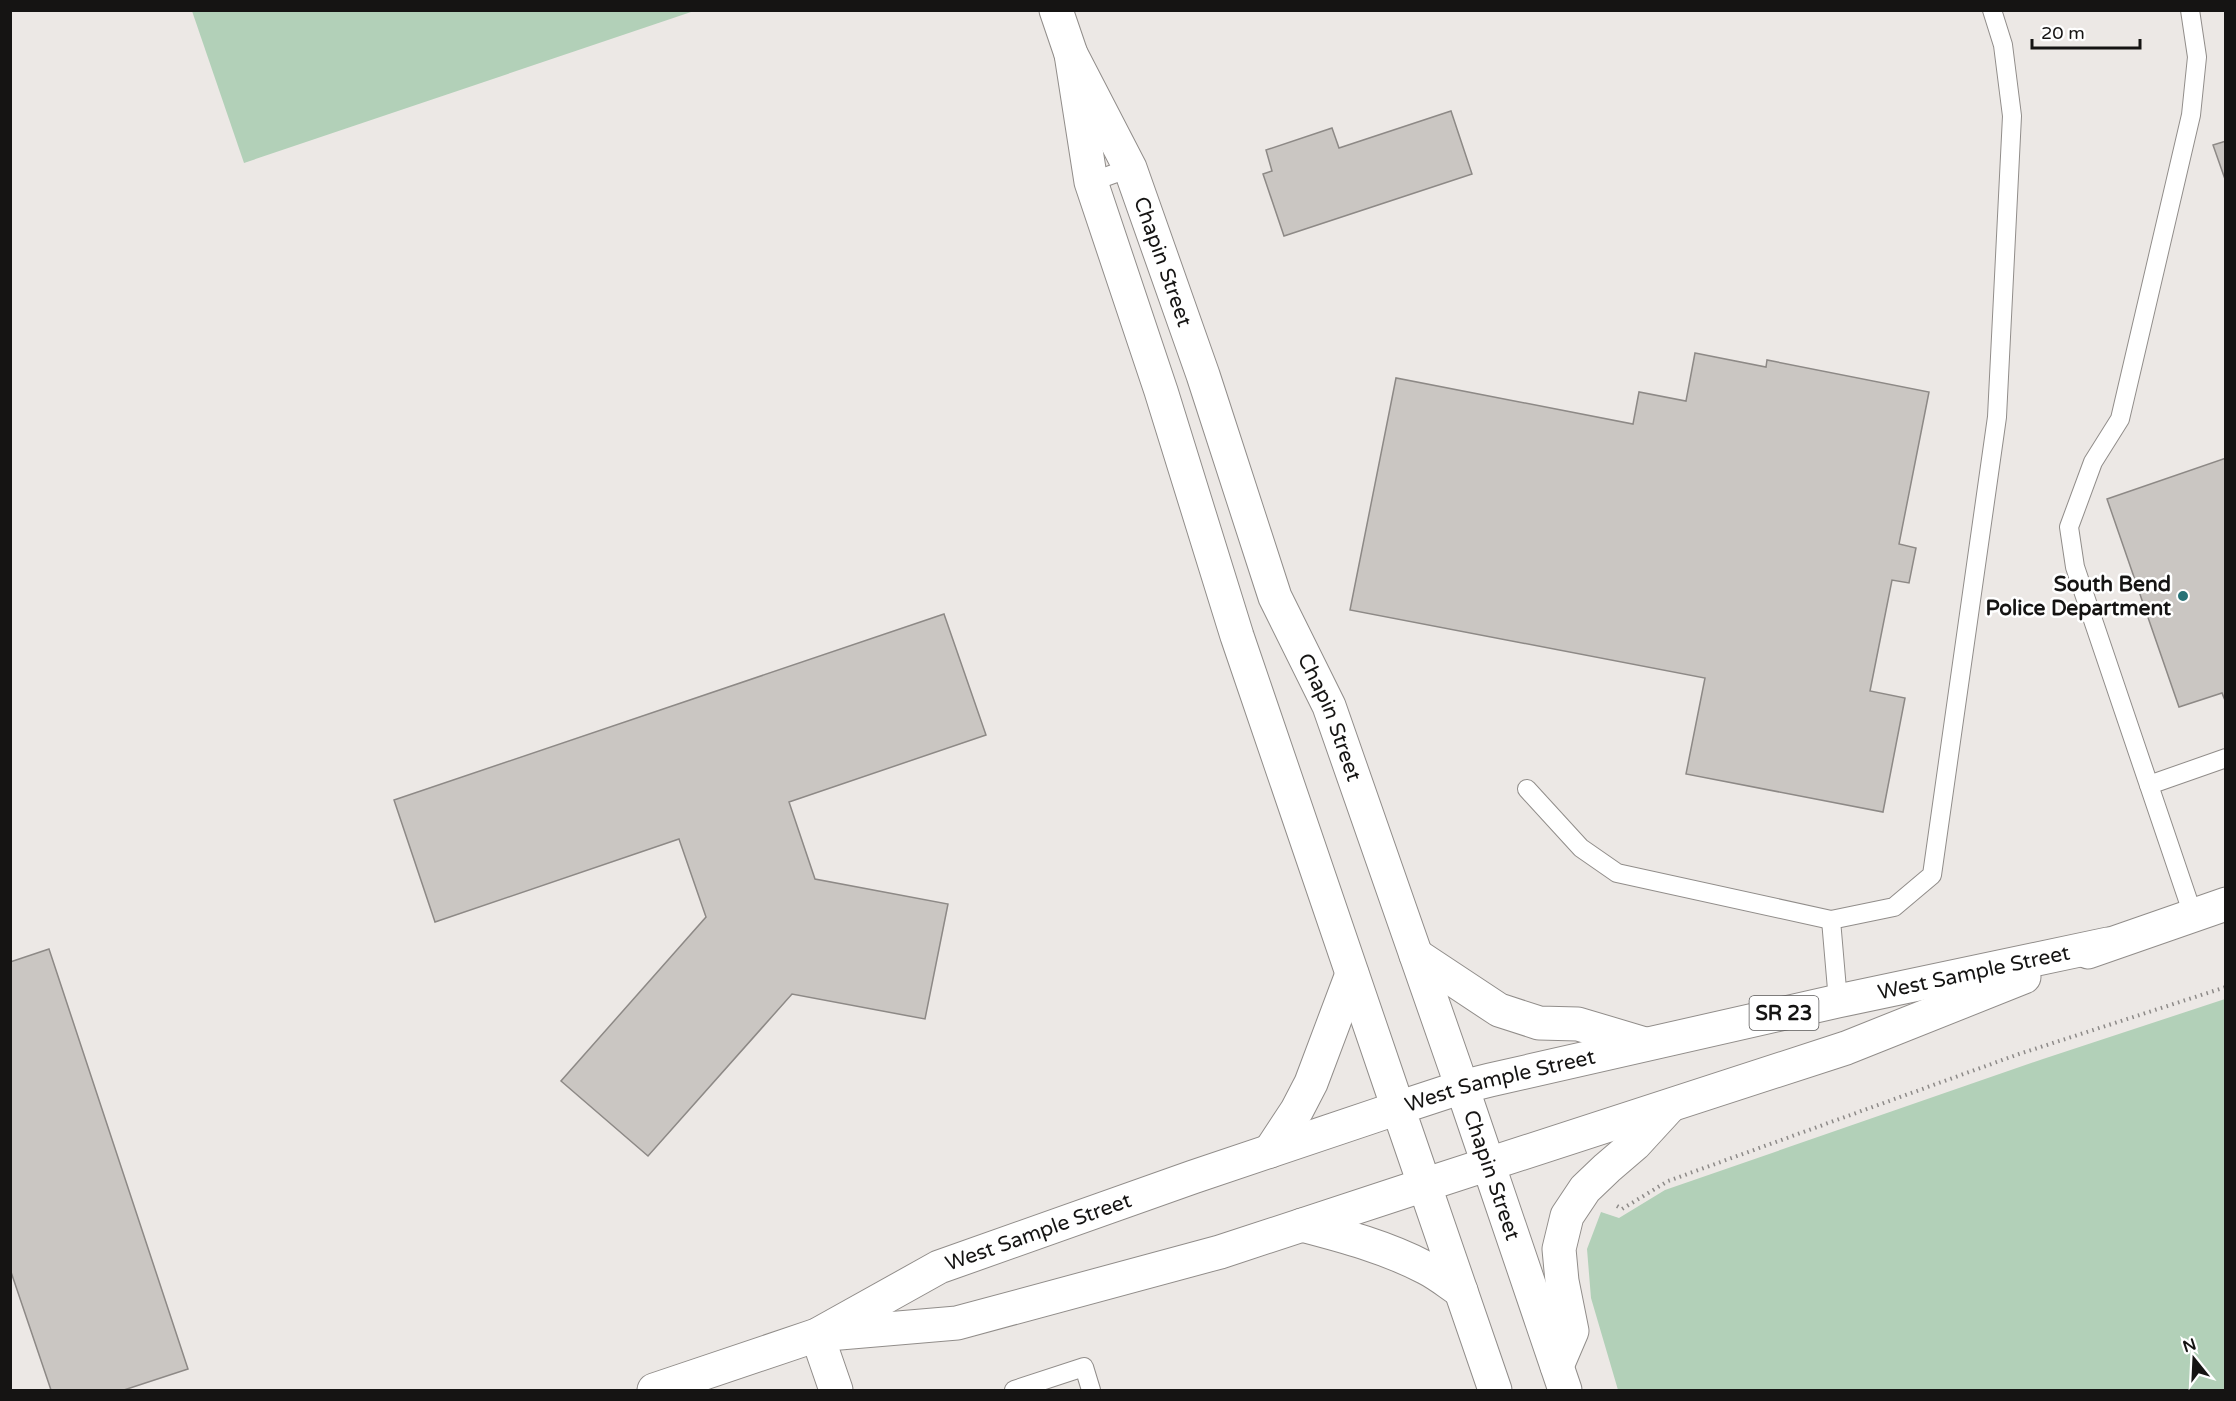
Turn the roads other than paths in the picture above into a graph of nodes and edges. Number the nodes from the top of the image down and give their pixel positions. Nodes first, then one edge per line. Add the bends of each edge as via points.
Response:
1 (1056, 10) edge
2 (1992, 10) edge
3 (2190, 10) edge
4 (1071, 54) junction
5 (1130, 168) junction
6 (1091, 182) junction
7 (2226, 758) edge
8 (2149, 785) junction
9 (1527, 789) dead end
10 (2226, 904) edge
11 (2193, 915) junction
12 (1831, 920) junction
13 (2108, 944) junction
14 (1416, 955) junction
15 (1352, 974) junction
16 (1838, 1001) junction
17 (1646, 1045) junction
18 (1462, 1087) junction
19 (1671, 1106) junction
20 (1398, 1108) junction
21 (1270, 1151) junction
22 (1488, 1165) junction
23 (1424, 1185) junction
24 (1302, 1225) junction
25 (1461, 1291) junction
26 (817, 1335) junction
27 (1561, 1378) edge
28 (654, 1390) edge
29 (836, 1390) edge
30 (1014, 1390) edge
31 (1092, 1390) edge
32 (1495, 1390) edge

1 - 4 main road, Chapin Street
2 - 12 lane via 2003,45 2012,116 1997,417 1932,875 1894,907
3 - 8 lane via 2197,57 2191,115 2175,185 2120,419 2093,462 2069,527 2075,567
4 - 5 main road, Chapin Street
4 - 6 main road, Chapin Street
5 - 6 lane
5 - 14 main road, Chapin Street via 1275,597 1329,706
6 - 15 main road, Chapin Street via 1237,636
7 - 8 lane
8 - 11 lane
9 - 12 lane via 1581,848 1617,873
10 - 11 main road, West Sample Street / SR 23
11 - 13 main road, West Sample Street / SR 23
12 - 16 lane
13 - 16 main road, West Sample Street / SR 23
13 - 19 main road, West Sample Street / SR 23 via 1846,1048
14 - 17 main road via 1499,1010 1539,1023 1578,1024
14 - 18 main road, Chapin Street
15 - 20 main road, Chapin Street
15 - 21 main road via 1311,1083
16 - 17 main road, West Sample Street / SR 23
17 - 18 main road, West Sample Street / SR 23
18 - 20 main road, West Sample Street / SR 23
18 - 22 main road, Chapin Street
19 - 22 main road, West Sample Street
19 - 27 main road, SR 23 via 1585,1189 1567,1216 1559,1249 1572,1331
20 - 21 main road, West Sample Street
20 - 23 main road, Chapin Street
21 - 26 main road, West Sample Street via 939,1267
22 - 23 main road, West Sample Street
22 - 27 main road, Chapin Street
23 - 24 main road, West Sample Street
23 - 25 main road, Chapin Street
24 - 25 main road via 1394,1253
24 - 26 main road, West Sample Street via 1220,1252 957,1323
25 - 32 main road, Chapin Street
26 - 28 main road, West Sample Street
26 - 29 main road
30 - 31 lane via 1084,1367

